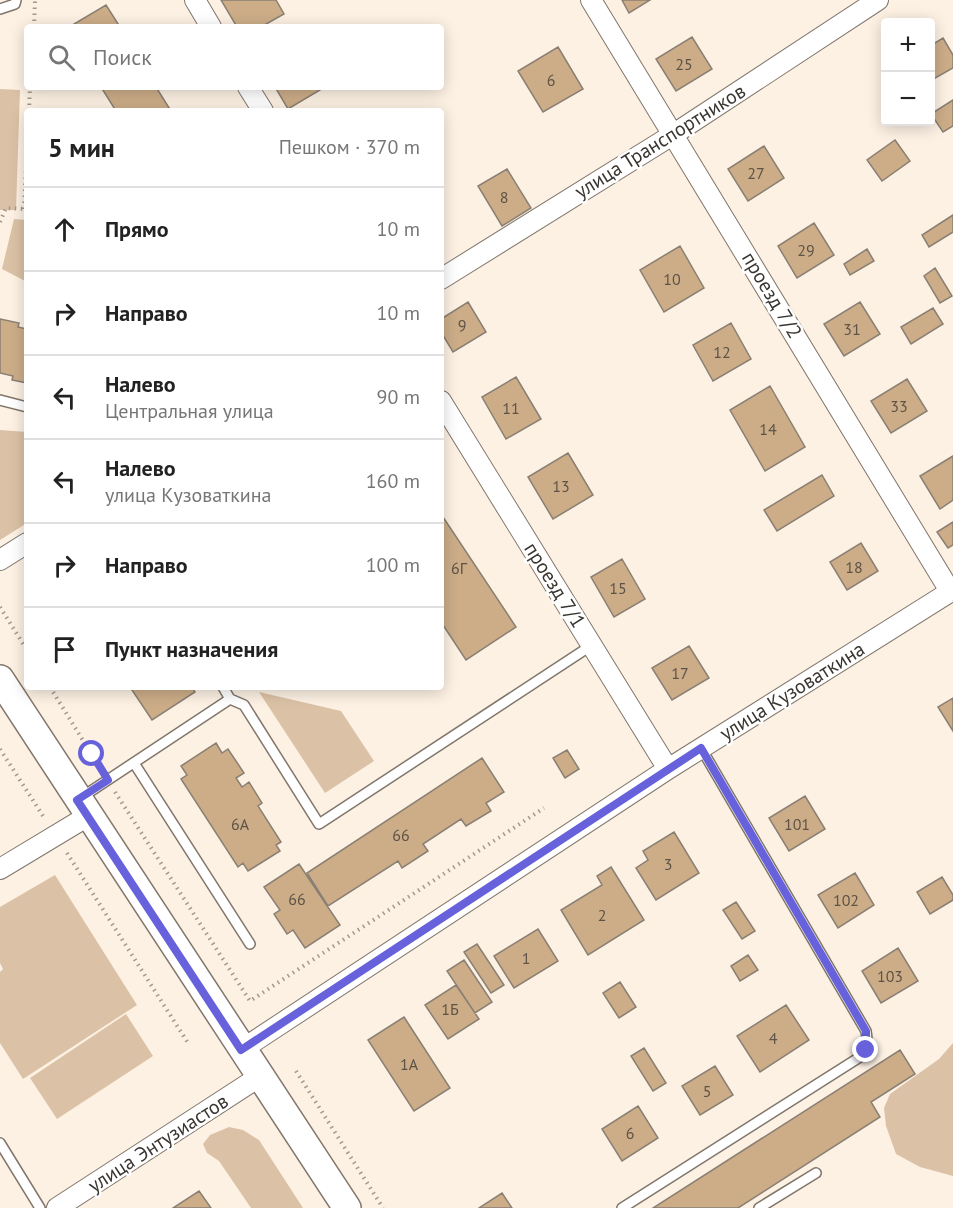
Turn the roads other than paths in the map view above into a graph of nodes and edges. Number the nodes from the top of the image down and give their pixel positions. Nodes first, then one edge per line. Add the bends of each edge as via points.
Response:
1 (16, 0) edge
2 (195, 0) edge
3 (591, 0) edge
4 (878, 0) edge
5 (0, 9) edge
6 (210, 24) edge
7 (250, 90) edge
8 (261, 108) edge
9 (675, 134) junction
10 (444, 277) edge
11 (0, 400) edge
12 (24, 405) edge
13 (444, 406) edge
14 (24, 545) edge
15 (0, 560) edge
16 (952, 590) edge
17 (592, 645) junction
18 (0, 680) edge
19 (225, 690) edge
20 (230, 699) junction
21 (701, 748) junction
22 (134, 763) junction
23 (668, 769) junction
24 (83, 808) junction
25 (0, 869) edge
26 (250, 944) dead end
27 (241, 1050) junction
28 (259, 1077) junction
29 (0, 1143) edge
30 (816, 1173) dead end
31 (40, 1208) edge
32 (57, 1208) edge
33 (347, 1208) edge
34 (622, 1208) edge
35 (759, 1208) edge

1 - 5 lane
2 - 6 street
3 - 9 street, проезд 7/2
4 - 9 street, улица Транспортников
7 - 8 street
9 - 10 street, улица Транспортников
9 - 16 street, проезд 7/2
11 - 12 lane
13 - 17 street, проезд 7/1
14 - 15 street
16 - 21 street, улица Кузоваткина
17 - 20 lane via 319,824 244,705
17 - 23 street, проезд 7/1
18 - 24 street
19 - 20 lane
20 - 22 lane
21 - 23 street, улица Кузоваткина
21 - 34 lane via 866,1031 868,1041 860,1057
22 - 24 lane via 108,780
22 - 26 lane
23 - 27 street, улица Кузоваткина
24 - 25 street via 56,836
24 - 27 street
27 - 28 street
28 - 32 street, улица Энтузиастов
28 - 33 street
29 - 31 lane
30 - 35 lane

